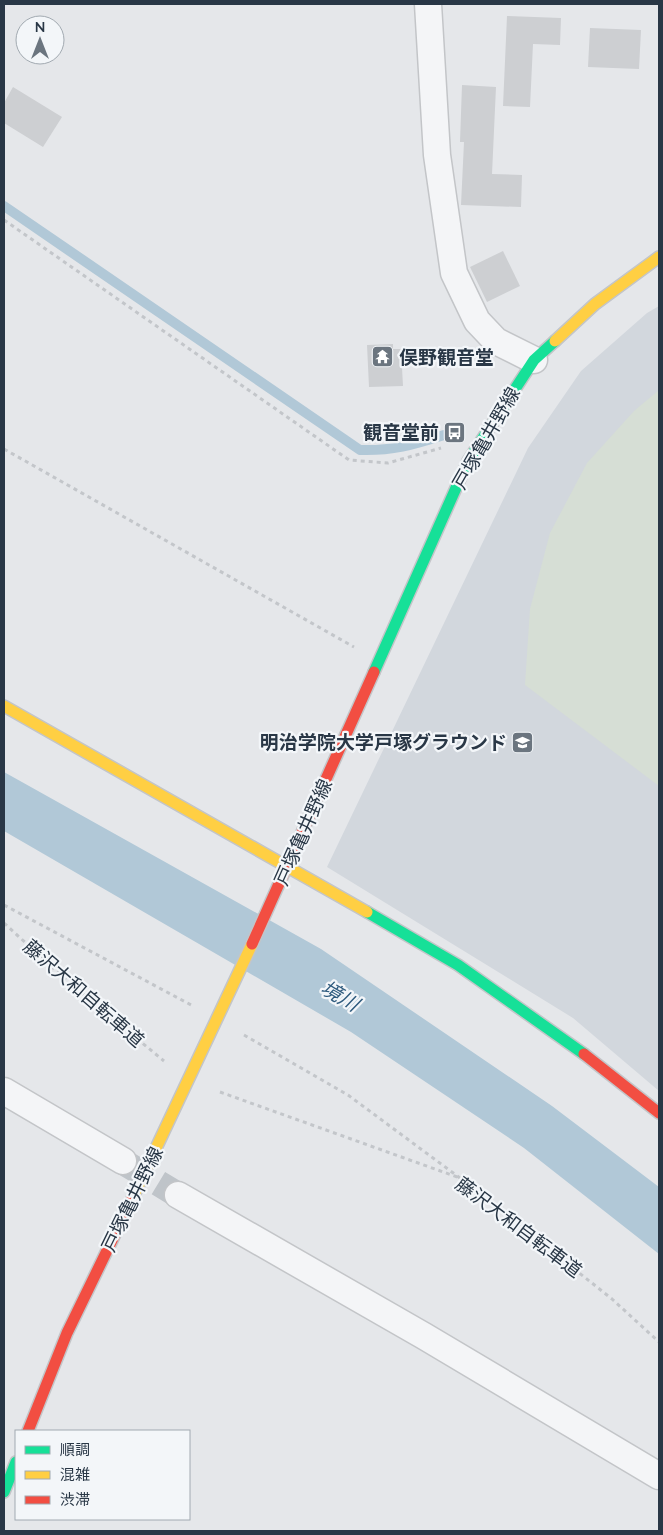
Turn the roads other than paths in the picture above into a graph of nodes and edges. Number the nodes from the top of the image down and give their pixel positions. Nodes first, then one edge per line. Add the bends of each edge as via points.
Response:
1 (428, 4) edge
2 (659, 257) edge
3 (534, 360) junction
4 (4, 706) edge
5 (288, 865) junction
6 (4, 1091) edge
7 (659, 1113) edge
8 (123, 1161) tunnel mouth
9 (178, 1195) tunnel mouth
10 (28, 1430) edge
11 (15, 1464) edge
12 (659, 1476) edge
13 (4, 1492) edge

1 - 3 street via 437,155 454,273 483,328 496,341
2 - 3 main road, 戸塚亀井野線 via 595,304
3 - 5 main road, 戸塚亀井野線 via 468,461
4 - 5 main road
5 - 7 main road via 458,965 559,1034
5 - 10 main road, 戸塚亀井野線 via 67,1333
6 - 8 street
9 - 12 street
11 - 13 main road

